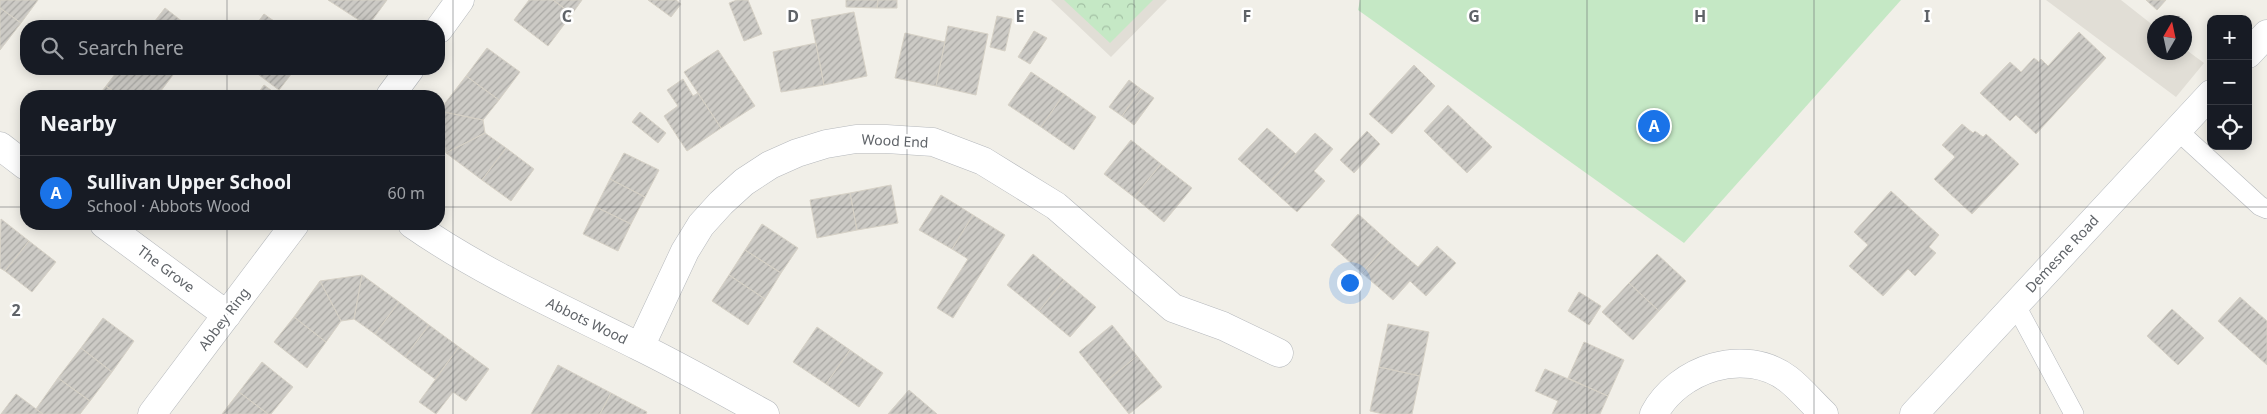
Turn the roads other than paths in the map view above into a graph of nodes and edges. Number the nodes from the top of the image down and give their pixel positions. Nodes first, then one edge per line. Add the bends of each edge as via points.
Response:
1 (460, 0) edge
2 (445, 21) edge
3 (2267, 34) edge
4 (2252, 50) edge
5 (406, 75) edge
6 (394, 90) edge
7 (2207, 98) edge
8 (2177, 130) junction
9 (0, 146) edge
10 (20, 161) edge
11 (2267, 209) edge
12 (112, 230) edge
13 (291, 230) edge
14 (421, 230) edge
15 (2015, 304) junction
16 (227, 315) junction
17 (640, 347) junction
18 (1279, 353) dead end
19 (152, 414) edge
20 (765, 414) edge
21 (1654, 414) edge
22 (1824, 414) edge
23 (1914, 414) edge
24 (2074, 414) edge

1 - 2 street
3 - 4 street
5 - 6 street
7 - 8 street, Demesne Road
8 - 11 lane
8 - 15 street, Demesne Road
9 - 10 street
12 - 16 street, The Grove
13 - 16 street, Abbey Ring
14 - 17 street, Abbots Wood via 492,273
15 - 23 street, Demesne Road
15 - 24 lane
16 - 19 street, Abbey Ring
17 - 18 street, Wood End via 685,251 701,225 744,182 770,165 811,148 856,139 886,138 933,142 983,160 1056,206 1173,308 1223,326
17 - 20 street, Abbots Wood
21 - 22 street via 1674,387 1690,376 1728,364 1756,366 1788,379

